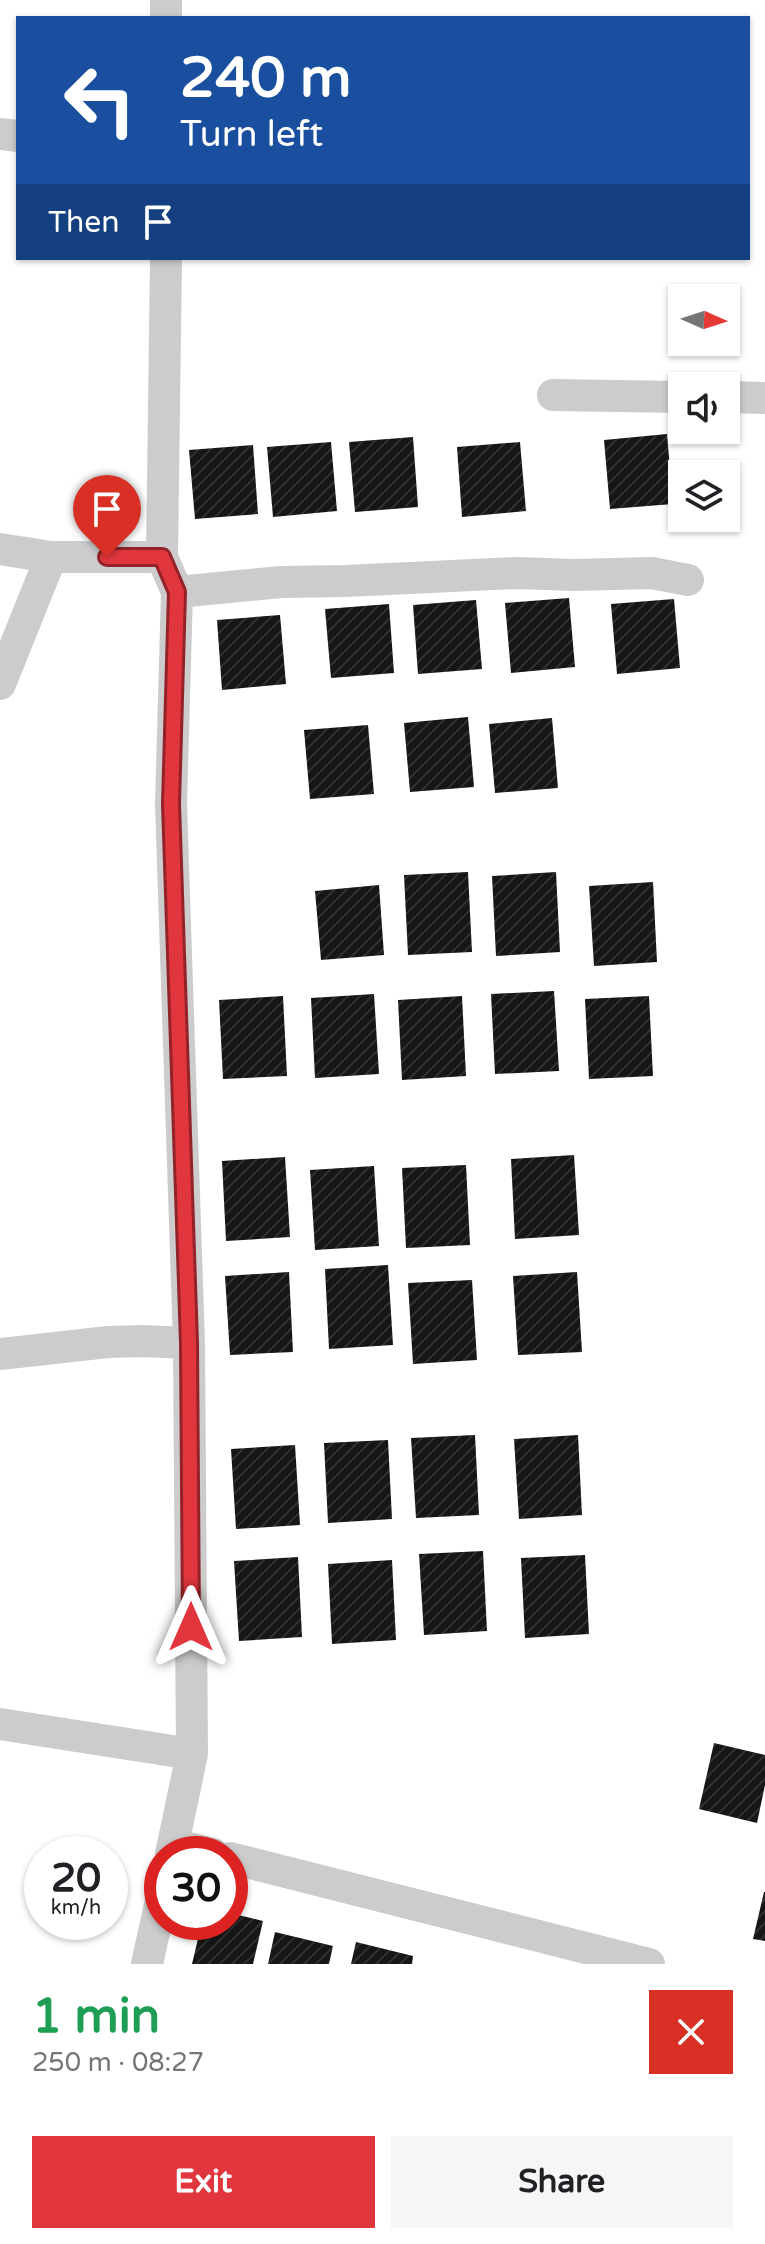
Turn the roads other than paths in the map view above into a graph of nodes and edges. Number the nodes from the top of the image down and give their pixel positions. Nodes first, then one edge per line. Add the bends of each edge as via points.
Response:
1 (166, 260) edge
2 (553, 395) dead end
3 (668, 397) edge
4 (740, 397) edge
5 (765, 398) edge
6 (0, 549) edge
7 (51, 557) junction
8 (162, 557) junction
9 (688, 580) dead end
10 (177, 592) junction
11 (0, 684) edge
12 (189, 1343) junction
13 (0, 1354) edge
14 (0, 1724) edge
15 (192, 1754) junction
16 (175, 1836) edge
17 (248, 1863) edge
18 (152, 1940) edge
19 (147, 1964) edge
20 (649, 1964) edge

1 - 8 street
2 - 3 street
4 - 5 street
6 - 7 street
7 - 8 street
7 - 11 street
8 - 10 street
9 - 10 street via 652,573 517,573 281,582
10 - 12 street via 171,804
12 - 13 street via 108,1342
12 - 15 street
14 - 15 street
15 - 16 street
17 - 20 street
18 - 19 street

